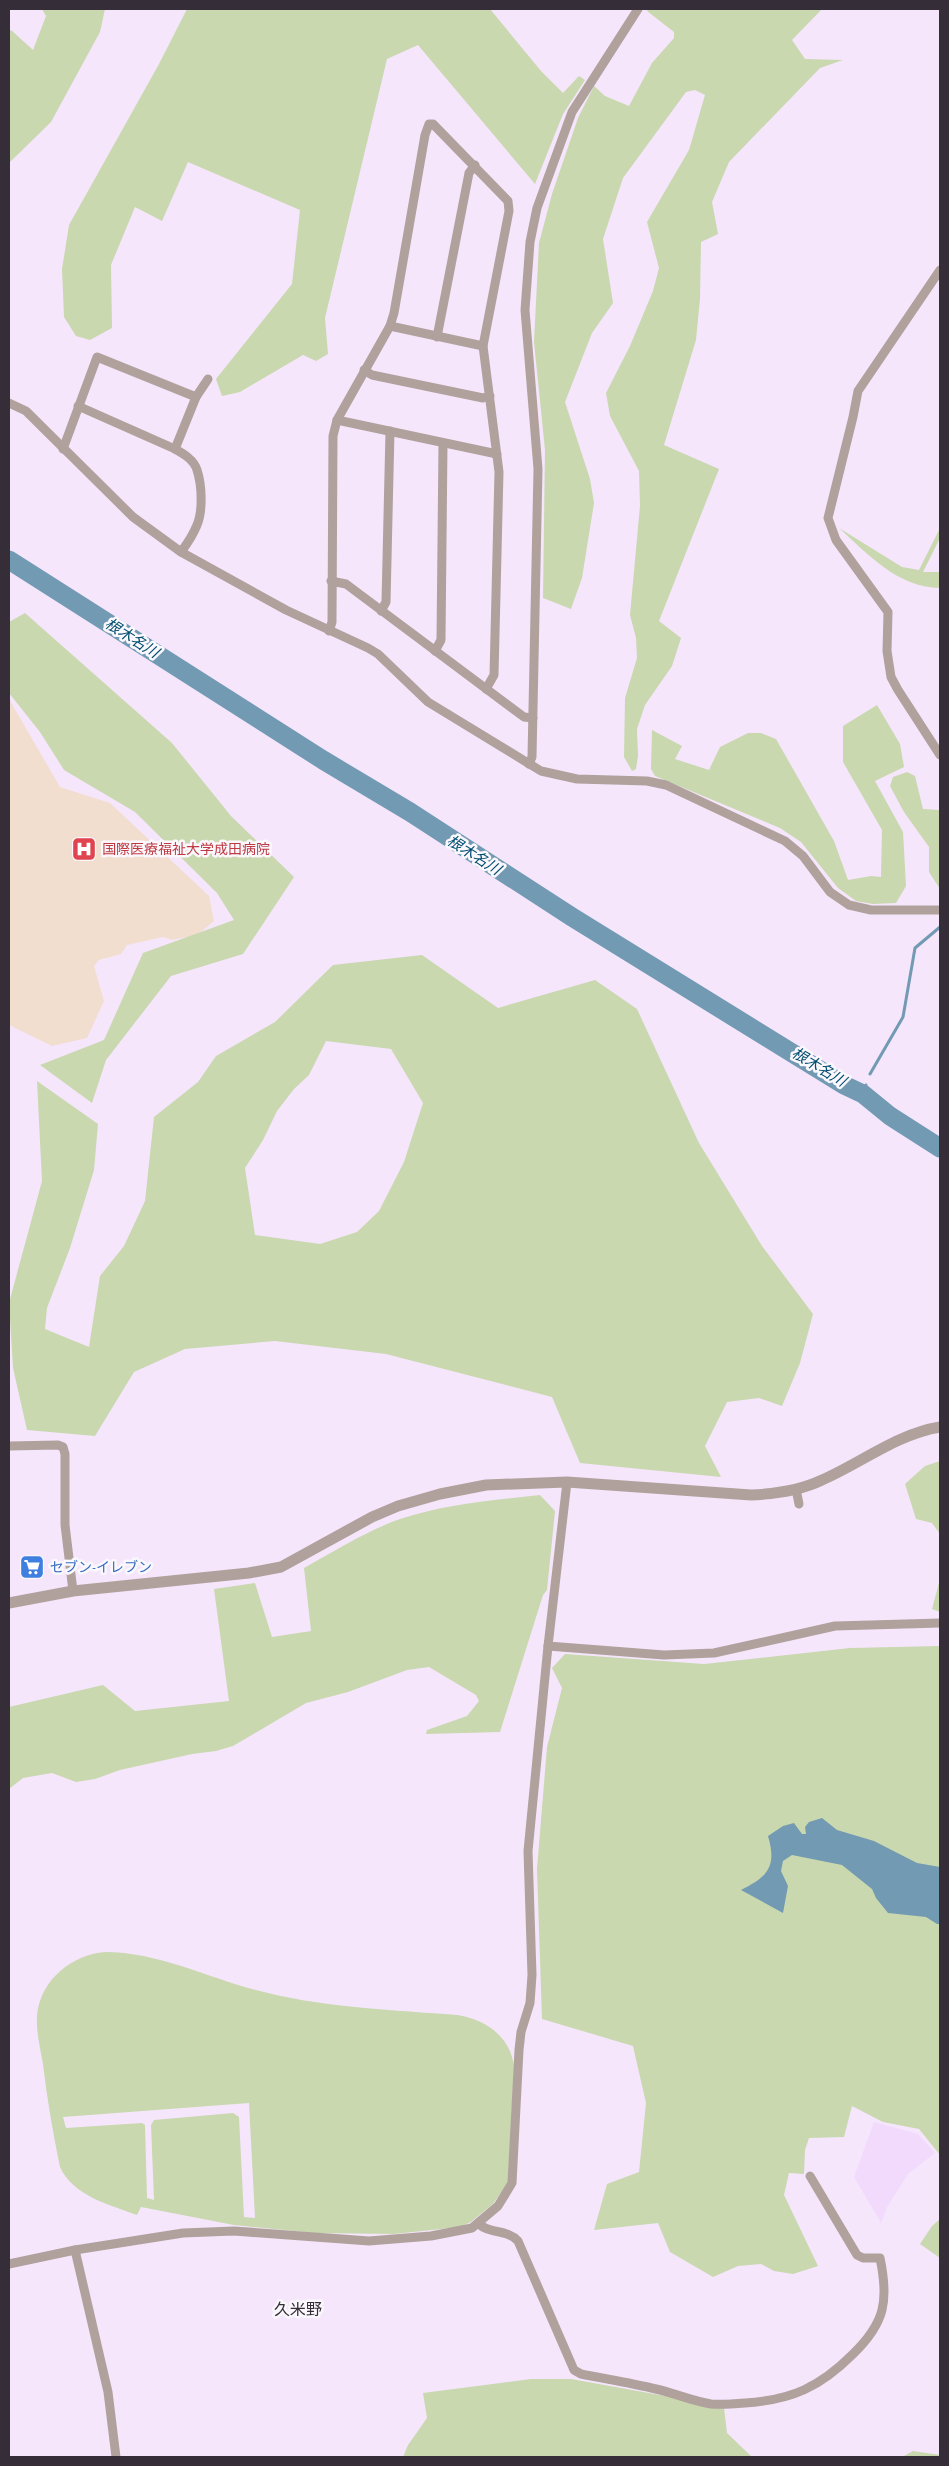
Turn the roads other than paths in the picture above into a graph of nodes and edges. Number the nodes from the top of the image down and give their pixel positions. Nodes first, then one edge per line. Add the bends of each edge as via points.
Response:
1 (638, 9) edge
2 (475, 165) junction
3 (940, 270) edge
4 (390, 326) junction
5 (437, 337) junction
6 (483, 346) junction
7 (364, 370) junction
8 (208, 379) dead end
9 (490, 396) junction
10 (196, 397) junction
11 (9, 403) edge
12 (78, 406) junction
13 (337, 420) junction
14 (390, 432) junction
15 (443, 443) junction
16 (63, 449) junction
17 (175, 449) junction
18 (497, 454) junction
19 (181, 552) junction
20 (331, 581) junction
21 (382, 611) junction
22 (329, 631) junction
23 (435, 650) junction
24 (486, 690) junction
25 (533, 718) junction
26 (940, 755) edge
27 (529, 764) junction
28 (940, 910) edge
29 (940, 1427) edge
30 (9, 1446) edge
31 (567, 1482) junction
32 (796, 1489) junction
33 (798, 1504) dead end
34 (73, 1591) junction
35 (9, 1603) edge
36 (940, 1623) edge
37 (548, 1646) junction
38 (810, 2176) dead end
39 (479, 2224) junction
40 (75, 2250) junction
41 (9, 2264) edge
42 (116, 2457) edge

1 - 25 street via 572,112 537,208 530,242 525,310 538,469
2 - 4 street via 442,132 429,124
2 - 5 street via 468,173
2 - 6 street via 508,201
3 - 26 street via 858,391 828,518 836,540 888,612 887,651 892,677
4 - 5 street
4 - 7 street
5 - 6 street
6 - 9 street
7 - 9 street via 391,379 484,398
7 - 13 street
8 - 10 street
9 - 18 street
10 - 12 street via 97,356
10 - 17 street
11 - 16 street via 26,411
12 - 16 street
12 - 17 street
13 - 14 street
13 - 20 street via 333,436
14 - 15 street
14 - 21 street via 386,602
15 - 18 street
15 - 23 street via 441,640
16 - 19 street via 133,517
17 - 19 street via 194,464 200,487 198,524
18 - 24 street via 494,675
19 - 22 street
20 - 21 street via 346,584
20 - 22 street via 332,622
21 - 23 street
22 - 27 street via 378,654 428,702
23 - 24 street
24 - 25 street via 524,717
25 - 27 street
27 - 28 street via 541,772 560,777 648,782 674,788 785,841 803,856 830,892 849,905 871,910
29 - 32 street via 884,1447 821,1481
30 - 34 street via 63,1447 65,1525
31 - 32 street via 751,1495
31 - 34 street via 486,1485 417,1500 372,1517 296,1560 266,1570
31 - 37 street
32 - 33 street
34 - 35 street
36 - 37 street via 834,1626 714,1653 664,1655
37 - 39 street via 528,1851 532,1975 530,2003 519,2050 514,2173 505,2198
38 - 39 street via 857,2255 880,2258 883,2311 865,2342 827,2377 792,2396 766,2402 710,2404 574,2370 518,2241 506,2233
39 - 40 street via 459,2232 369,2241 234,2231
40 - 41 street
40 - 42 street via 108,2392

